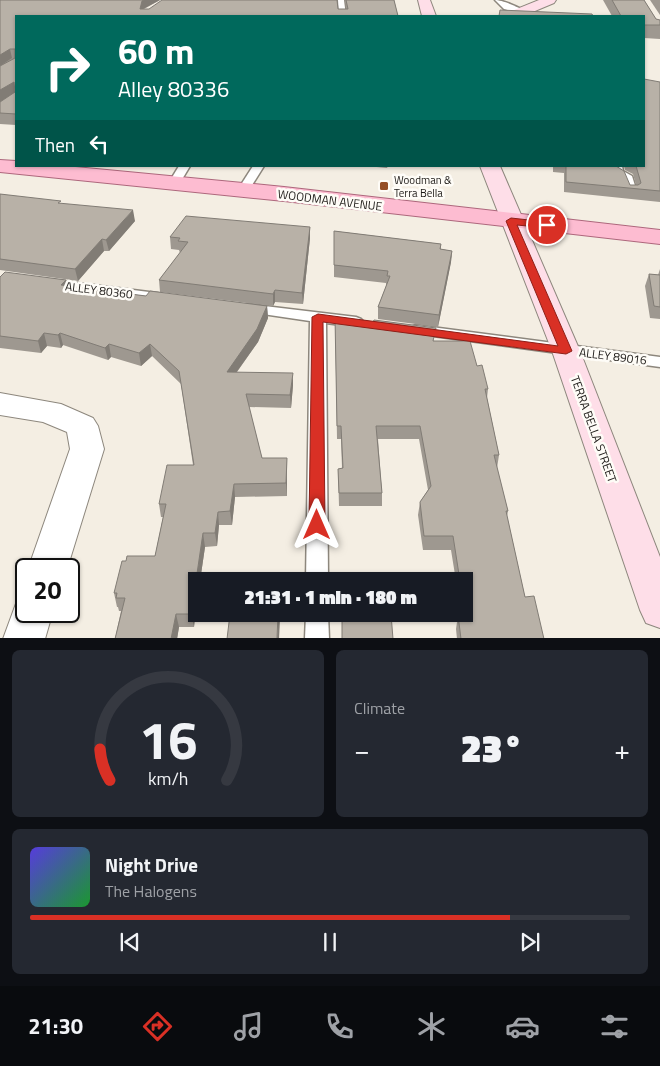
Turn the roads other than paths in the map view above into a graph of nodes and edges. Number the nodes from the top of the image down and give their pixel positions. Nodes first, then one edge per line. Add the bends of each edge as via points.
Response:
1 (341, 0) edge
2 (424, 0) edge
3 (498, 0) edge
4 (550, 0) edge
5 (517, 14) edge
6 (343, 15) edge
7 (429, 15) edge
8 (0, 166) edge
9 (15, 167) edge
10 (18, 167) edge
11 (257, 167) edge
12 (490, 167) edge
13 (616, 167) edge
14 (53, 169) edge
15 (180, 175) edge
16 (243, 191) junction
17 (631, 192) edge
18 (511, 221) junction
19 (660, 237) edge
20 (29, 281) edge
21 (173, 299) edge
22 (231, 306) edge
23 (318, 317) junction
24 (375, 325) edge
25 (404, 329) edge
26 (566, 351) junction
27 (660, 362) edge
28 (0, 404) edge
29 (51, 558) edge
30 (317, 572) edge
31 (660, 610) edge
32 (317, 622) edge
33 (29, 623) edge
34 (24, 638) edge
35 (316, 638) edge

1 - 6 lane
2 - 7 main road
3 - 5 lane
4 - 5 main road
8 - 9 main road, WOODMAN AVENUE
10 - 14 main road, WOODMAN AVENUE
11 - 16 lane
12 - 18 main road, TERRA BELLA STREET
13 - 17 lane via 618,173 628,178
14 - 15 main road, WOODMAN AVENUE
15 - 16 main road, WOODMAN AVENUE
16 - 18 main road, WOODMAN AVENUE
18 - 19 main road, WOODMAN AVENUE
18 - 26 main road, TERRA BELLA STREET
20 - 21 lane, ALLEY 80360
22 - 23 lane
23 - 24 lane
23 - 30 lane
25 - 26 lane, ALLEY 89016
26 - 27 lane, ALLEY 89016
26 - 31 main road, TERRA BELLA STREET
28 - 29 street via 50,412 82,426 87,449
32 - 35 lane
33 - 34 street

